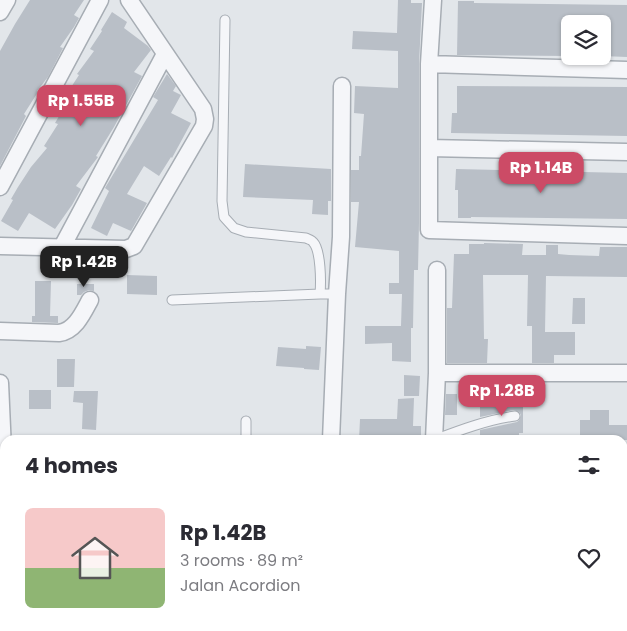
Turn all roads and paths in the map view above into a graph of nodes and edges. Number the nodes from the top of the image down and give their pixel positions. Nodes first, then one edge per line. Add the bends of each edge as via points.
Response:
1 (7, 0) edge
2 (100, 0) edge
3 (129, 0) edge
4 (432, 0) edge
5 (0, 12) edge
6 (225, 20) dead end
7 (165, 54) junction
8 (429, 64) junction
9 (627, 70) edge
10 (342, 86) dead end
11 (429, 148) junction
12 (627, 152) edge
13 (0, 187) edge
14 (627, 236) edge
15 (0, 246) edge
16 (62, 247) junction
17 (437, 270) dead end
18 (329, 294) junction
19 (90, 300) dead end
20 (172, 300) dead end
21 (0, 331) edge
22 (437, 373) junction
23 (627, 373) edge
24 (0, 383) edge
25 (515, 416) dead end
26 (246, 421) dead end
27 (2, 435) edge
28 (246, 435) edge
29 (331, 435) edge
30 (434, 435) edge
31 (450, 435) edge

1 - 5 street
2 - 13 street
3 - 7 street
4 - 8 street
6 - 18 lane via 224,217 234,228 246,232 313,241
7 - 16 street
7 - 16 street via 203,109 204,126 134,246 126,249
8 - 9 street
8 - 11 street
10 - 18 street via 340,237
11 - 12 street
11 - 14 street via 429,230
15 - 16 street
17 - 22 street
18 - 20 lane
18 - 29 street
19 - 21 street via 74,326 66,332
22 - 23 street
22 - 30 street
24 - 27 street
25 - 31 lane
26 - 28 lane

